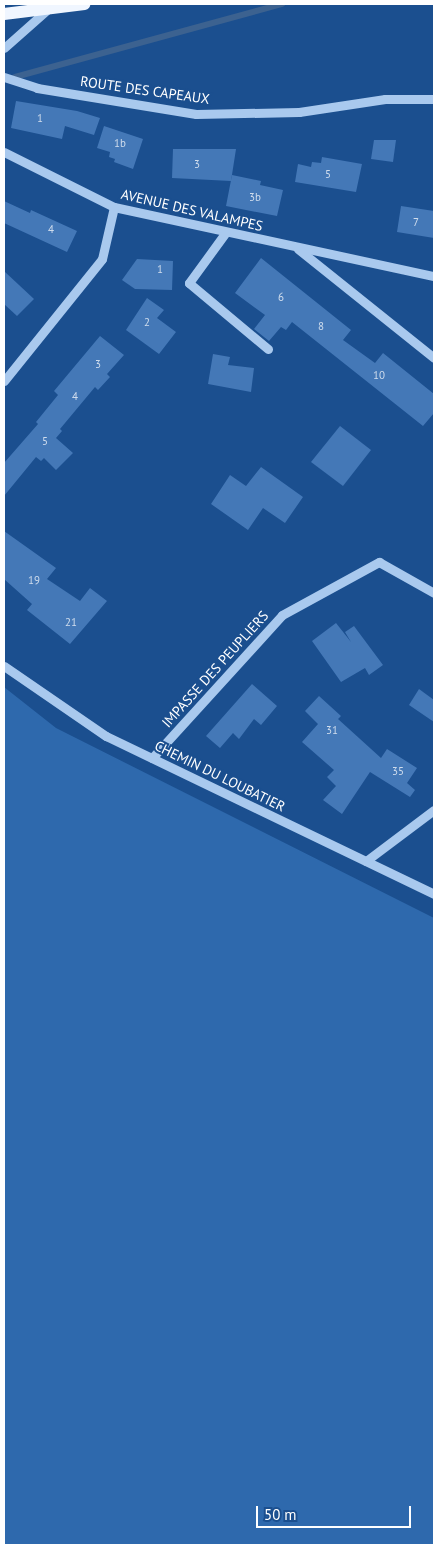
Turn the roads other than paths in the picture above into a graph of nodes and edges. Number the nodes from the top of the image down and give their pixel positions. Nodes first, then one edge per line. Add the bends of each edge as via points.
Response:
1 (84, 4) edge
2 (50, 8) junction
3 (4, 14) edge
4 (4, 48) edge
5 (4, 77) edge
6 (434, 99) edge
7 (4, 152) edge
8 (114, 207) junction
9 (226, 232) junction
10 (297, 249) junction
11 (434, 276) edge
12 (268, 349) dead end
13 (434, 358) edge
14 (4, 381) edge
15 (434, 593) edge
16 (4, 666) edge
17 (152, 758) junction
18 (434, 810) edge
19 (366, 861) junction
20 (434, 894) edge

1 - 2 main road
2 - 3 main road
2 - 4 street
5 - 6 street, ROUTE DES CAPEAUX via 37,88 196,114 299,112 385,99
7 - 8 street, AVENUE DES VALAMPES
8 - 9 street, AVENUE DES VALAMPES
8 - 14 street via 102,259
9 - 10 street, AVENUE DES VALAMPES
9 - 12 street via 189,283
10 - 11 street, AVENUE DES VALAMPES
10 - 13 street, AVENUE DES VALAMPES
15 - 17 street, IMPASSE DES PEUPLIERS via 379,562 282,615
16 - 17 street, CHEMIN DU LOUBATIER via 106,736
17 - 19 street, CHEMIN DU LOUBATIER
18 - 19 street
19 - 20 street, CHEMIN DU LOUBATIER

